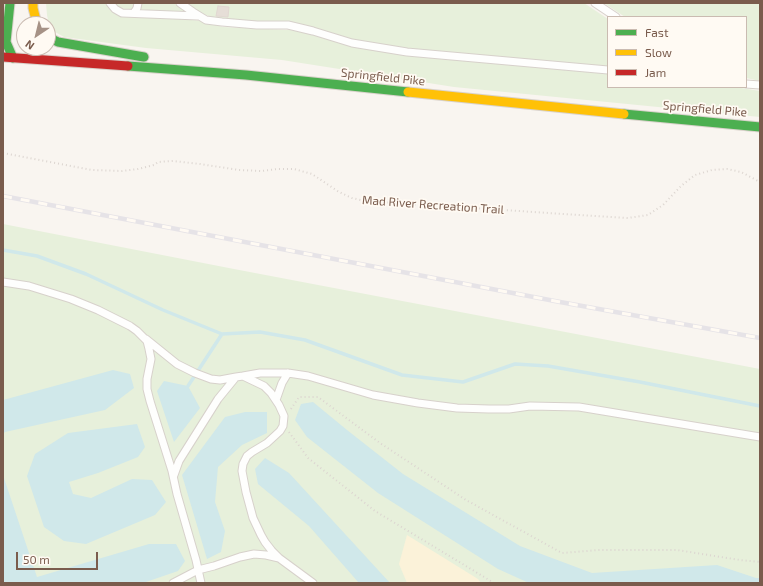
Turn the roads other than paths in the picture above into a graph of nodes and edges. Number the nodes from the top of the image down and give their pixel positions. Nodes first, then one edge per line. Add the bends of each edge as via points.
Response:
1 (10, 3) edge
2 (33, 3) edge
3 (110, 3) edge
4 (138, 3) edge
5 (180, 3) edge
6 (595, 3) edge
7 (134, 13) junction
8 (35, 16) edge
9 (200, 16) junction
10 (614, 16) edge
11 (56, 41) edge
12 (16, 50) edge
13 (3, 57) edge
14 (13, 58) junction
15 (151, 58) dead end
16 (166, 60) dead end
17 (607, 70) edge
18 (246, 75) junction
19 (747, 84) edge
20 (760, 86) edge
21 (760, 127) edge
22 (3, 282) edge
23 (144, 338) junction
24 (288, 373) junction
25 (240, 377) junction
26 (276, 400) junction
27 (760, 437) edge
28 (174, 477) junction
29 (279, 558) junction
30 (198, 570) junction
31 (172, 583) edge
32 (201, 583) edge
33 (313, 583) edge

1 - 14 main road via 6,42
2 - 8 main road
3 - 7 lane via 114,9 122,13
4 - 7 lane
5 - 9 lane
6 - 10 lane
7 - 9 lane
9 - 17 lane via 206,20 222,22 288,25 352,43 407,52
11 - 15 main road
12 - 14 main road
13 - 14 main road, Springfield Pike
14 - 18 main road, Springfield Pike
16 - 18 main road
18 - 21 main road, Springfield Pike
19 - 20 lane
22 - 23 lane via 28,286 71,299 130,326
23 - 25 lane via 177,364 210,379
23 - 28 lane via 151,359 147,389
24 - 25 lane via 260,373
24 - 26 lane
24 - 27 lane via 308,376 373,395 418,403 489,409 530,406 579,407
25 - 26 lane via 264,386
25 - 28 lane via 218,399 179,461
26 - 29 lane via 284,416 283,426 267,443 247,456 242,471 253,518 261,536
28 - 30 lane
29 - 30 lane via 254,554
29 - 33 lane
30 - 31 lane
30 - 32 lane

